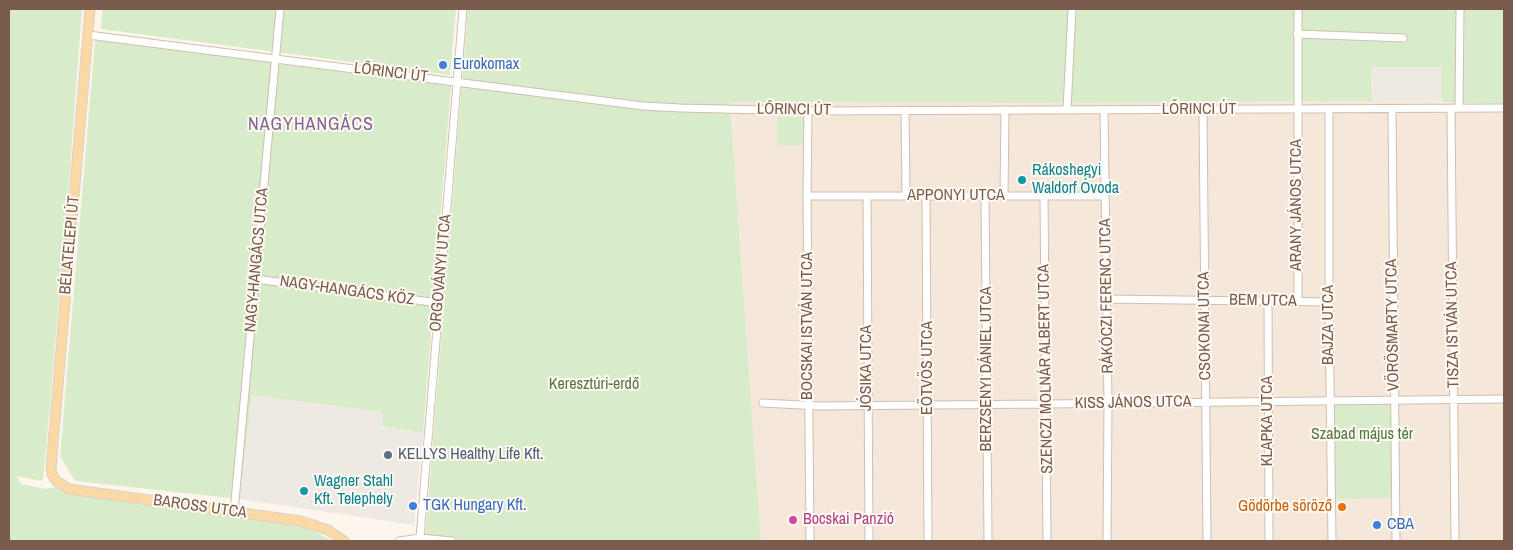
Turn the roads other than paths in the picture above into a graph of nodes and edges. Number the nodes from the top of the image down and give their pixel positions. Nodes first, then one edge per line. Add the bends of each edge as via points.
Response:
1 (90, 9) edge
2 (280, 9) edge
3 (463, 9) edge
4 (1072, 9) edge
5 (1298, 9) edge
6 (1460, 9) edge
7 (1297, 34) junction
8 (88, 35) junction
9 (1403, 38) dead end
10 (275, 59) junction
11 (457, 81) junction
12 (1298, 108) junction
13 (1455, 108) junction
14 (1504, 108) edge
15 (1329, 109) junction
16 (1392, 109) junction
17 (808, 110) junction
18 (905, 110) junction
19 (1004, 110) junction
20 (1067, 110) junction
21 (1104, 110) junction
22 (1203, 110) junction
23 (906, 195) junction
24 (926, 195) junction
25 (807, 196) junction
26 (867, 196) junction
27 (985, 196) junction
28 (1004, 196) junction
29 (1044, 196) junction
30 (1104, 196) junction
31 (255, 278) junction
32 (1107, 299) junction
33 (1204, 300) junction
34 (1268, 302) junction
35 (1298, 302) junction
36 (1329, 302) junction
37 (439, 304) junction
38 (1454, 399) junction
39 (1504, 399) edge
40 (1330, 400) junction
41 (1268, 401) junction
42 (1394, 401) junction
43 (1206, 402) junction
44 (763, 403) dead end
45 (809, 404) junction
46 (928, 404) junction
47 (987, 404) junction
48 (1046, 404) junction
49 (1108, 404) junction
50 (867, 405) junction
51 (56, 480) joint
52 (234, 512) junction
53 (420, 538) junction
54 (344, 541) edge
55 (398, 541) edge
56 (452, 541) edge
57 (810, 541) edge
58 (869, 541) edge
59 (928, 541) edge
60 (988, 541) edge
61 (1047, 541) edge
62 (1107, 541) edge
63 (1207, 541) edge
64 (1269, 541) edge
65 (1332, 541) edge
66 (1396, 541) edge
67 (1455, 541) edge

1 - 8 main road, BÉLATELEPI ÚT
2 - 10 street, NAGY-HANGÁCS UTCA
3 - 11 street, ORGOVÁNYI UTCA
4 - 20 street
5 - 7 street, ARANY JÁNOS UTCA
6 - 13 street, TISZA ISTVÁN UTCA
7 - 9 street
7 - 12 street, ARANY JÁNOS UTCA
8 - 10 street, LŐRINCI ÚT
8 - 51 main road, BÉLATELEPI ÚT via 51,468
10 - 11 street, LŐRINCI ÚT
10 - 31 street, NAGY-HANGÁCS UTCA
11 - 17 street, LŐRINCI ÚT via 643,106
11 - 37 street, ORGOVÁNYI UTCA
12 - 15 street, LŐRINCI ÚT
12 - 22 street, LŐRINCI ÚT
12 - 35 street, ARANY JÁNOS UTCA
13 - 14 street, LŐRINCI ÚT
13 - 16 street, LŐRINCI ÚT
13 - 38 street, TISZA ISTVÁN UTCA
15 - 16 street, LŐRINCI ÚT
15 - 36 street, BAJZA UTCA
16 - 42 street, VÖRÖSMARTY UTCA
17 - 18 street, LŐRINCI ÚT
17 - 25 street, BOCSKAI ISTVÁN UTCA
18 - 19 street, LŐRINCI ÚT
18 - 23 street
19 - 20 street, LŐRINCI ÚT
19 - 28 street
20 - 21 street, LŐRINCI ÚT
21 - 22 street, LŐRINCI ÚT
21 - 30 street, RÁKÓCZI FERENC UTCA
22 - 33 street, CSOKONAI UTCA
23 - 24 street, APPONYI UTCA
23 - 26 street, APPONYI UTCA
24 - 27 street, APPONYI UTCA
24 - 46 street, EÖTVÖS UTCA
25 - 26 street, APPONYI UTCA
25 - 45 street, BOCSKAI ISTVÁN UTCA
26 - 50 street, JÓSIKA UTCA
27 - 28 street, APPONYI UTCA
27 - 47 street, BERZSENYI DÁNIEL UTCA
28 - 29 street, APPONYI UTCA
29 - 30 street, APPONYI UTCA
29 - 48 street, SZENCZI MOLNÁR ALBERT UTCA
30 - 32 street, RÁKÓCZI FERENC UTCA
31 - 37 street, NAGY-HANGÁCS KÖZ
31 - 52 street, NAGY-HANGÁCS UTCA
32 - 33 street, BEM UTCA
32 - 49 street, RÁKÓCZI FERENC UTCA
33 - 34 street, BEM UTCA
33 - 43 street, CSOKONAI UTCA
34 - 35 street, BEM UTCA
34 - 41 street, KLAPKA UTCA
35 - 36 street, BEM UTCA
36 - 40 street, BAJZA UTCA
37 - 53 street, ORGOVÁNYI UTCA
38 - 39 street, KISS JÁNOS UTCA
38 - 42 street, KISS JÁNOS UTCA
38 - 67 street, TISZA ISTVÁN UTCA
40 - 41 street, KISS JÁNOS UTCA
40 - 42 street, KISS JÁNOS UTCA
40 - 65 street, BAJZA UTCA
41 - 43 street, KISS JÁNOS UTCA
41 - 64 street, KLAPKA UTCA
42 - 66 street, VÖRÖSMARTY UTCA
43 - 49 street, KISS JÁNOS UTCA
43 - 63 street, CSOKONAI UTCA
44 - 45 street, KISS JÁNOS UTCA
45 - 50 street, KISS JÁNOS UTCA
45 - 57 street, BOCSKAI ISTVÁN UTCA
46 - 47 street, KISS JÁNOS UTCA
46 - 50 street, KISS JÁNOS UTCA
46 - 59 street, EÖTVÖS UTCA
47 - 48 street, KISS JÁNOS UTCA
47 - 60 street, BERZSENYI DÁNIEL UTCA
48 - 49 street, KISS JÁNOS UTCA
48 - 61 street, SZENCZI MOLNÁR ALBERT UTCA
49 - 62 street, RÁKÓCZI FERENC UTCA
50 - 58 street, JÓSIKA UTCA
51 - 52 main road, BAROSS UTCA via 69,489
52 - 54 main road, BAROSS UTCA via 301,521 328,530
53 - 55 street
53 - 56 street

